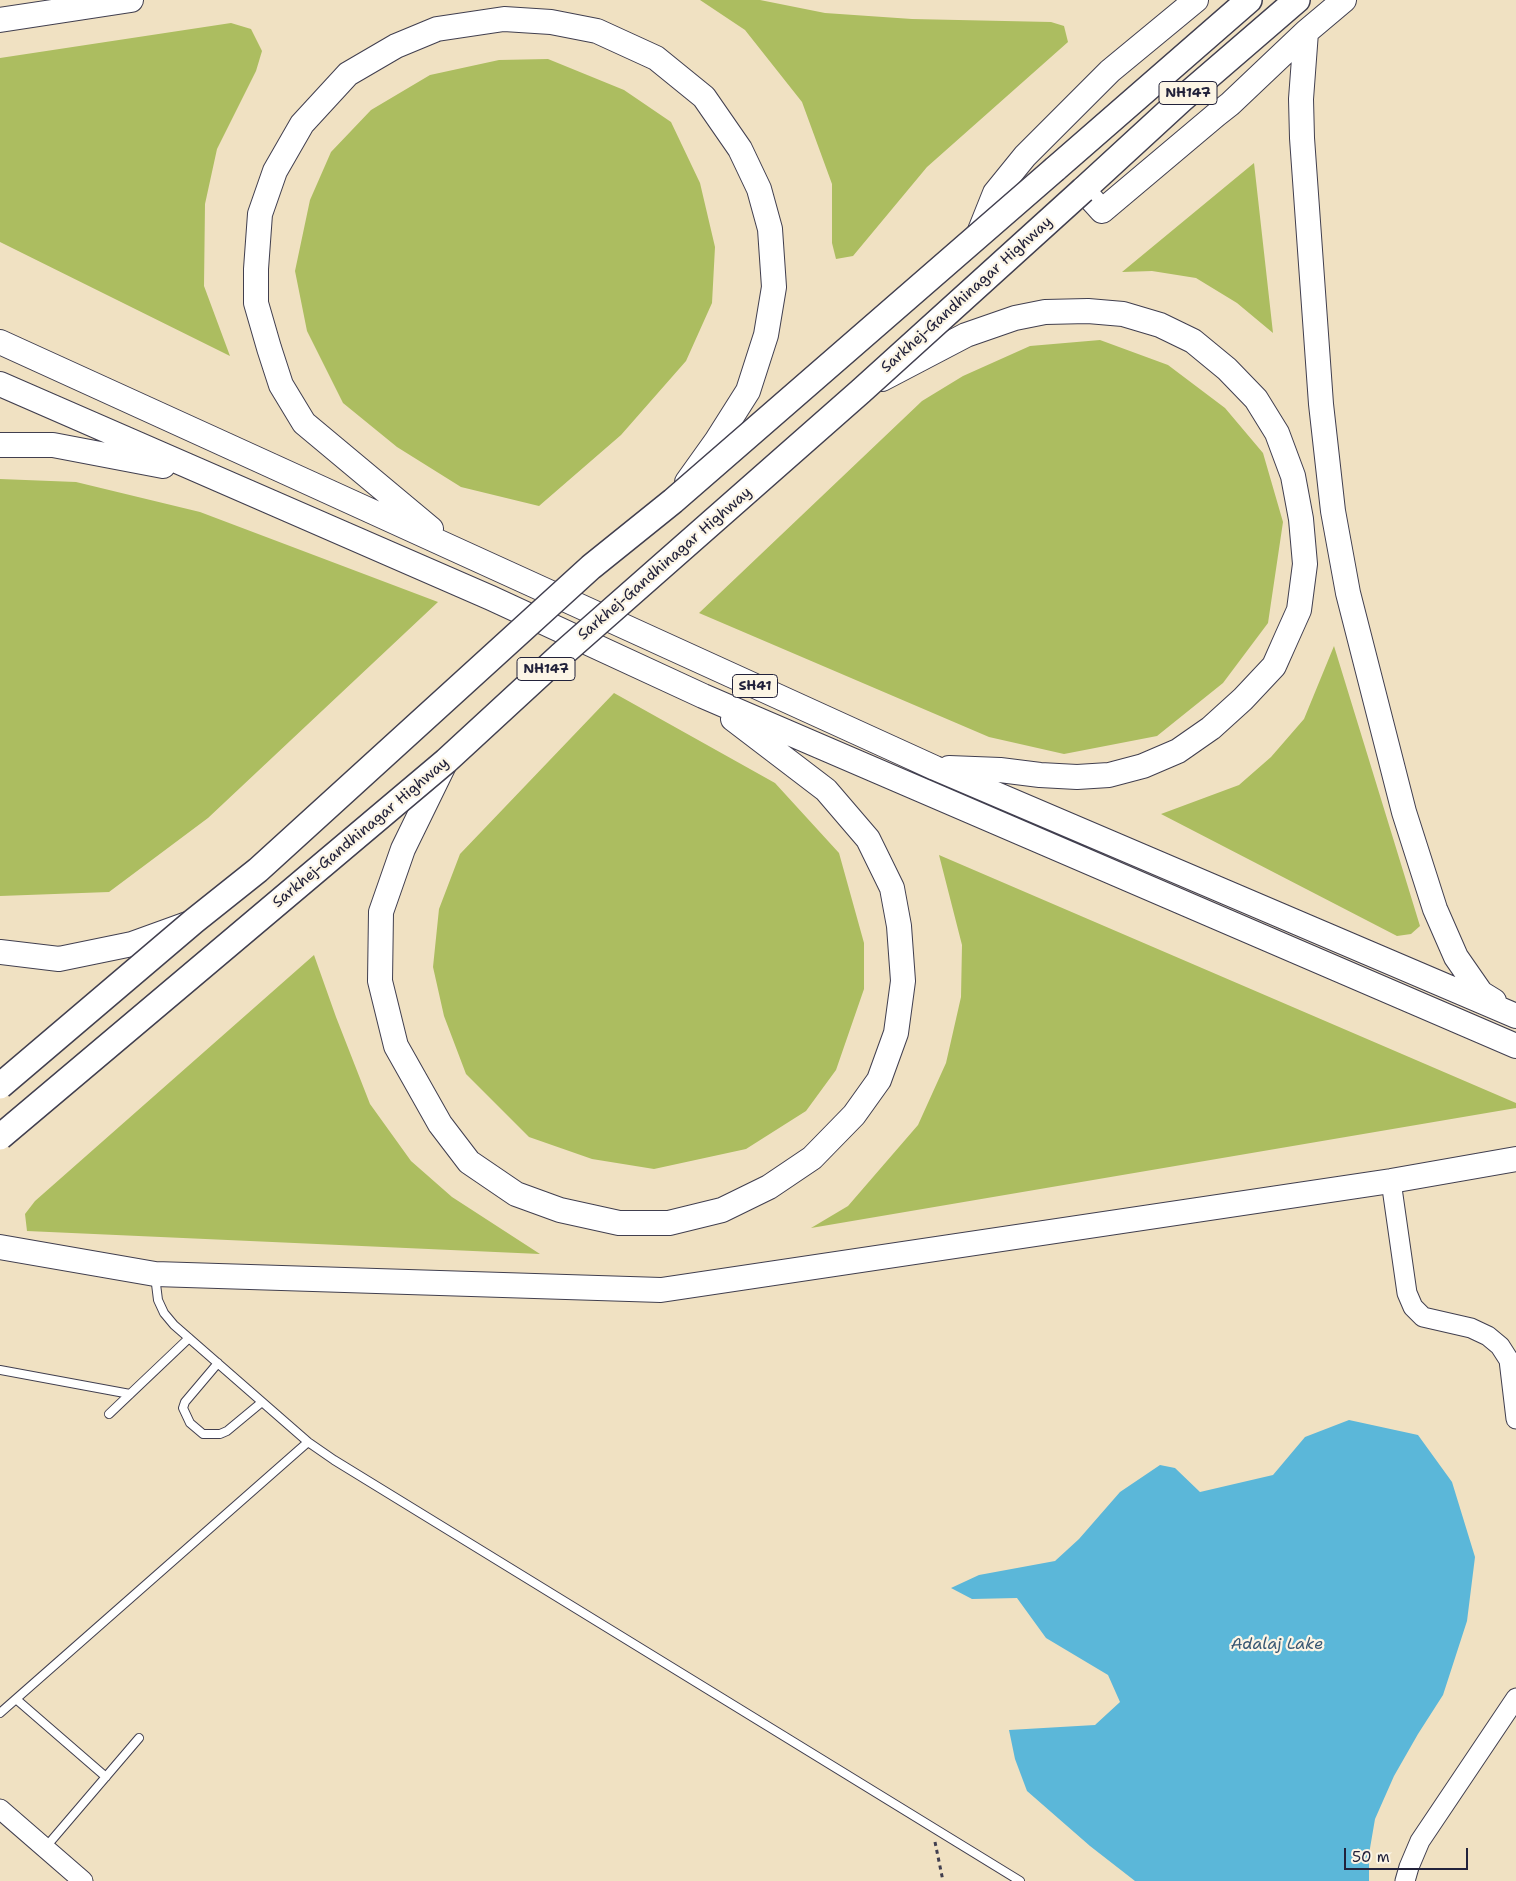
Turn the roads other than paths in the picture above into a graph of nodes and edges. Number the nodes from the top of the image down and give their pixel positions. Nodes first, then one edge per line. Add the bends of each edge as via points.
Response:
1 (131, 0) edge
2 (1249, 0) edge
3 (1297, 0) edge
4 (1344, 0) edge
5 (1182, 3) edge
6 (0, 20) edge
7 (1306, 32) junction
8 (1083, 190) junction
9 (979, 233) junction
10 (0, 342) edge
11 (0, 384) edge
12 (861, 391) junction
13 (0, 445) edge
14 (204, 473) junction
15 (673, 502) junction
16 (454, 548) junction
17 (703, 696) junction
18 (446, 761) junction
19 (935, 768) junction
20 (194, 921) junction
21 (0, 952) edge
22 (1516, 1016) edge
23 (1516, 1046) edge
24 (0, 1086) edge
25 (0, 1138) edge
26 (1516, 1159) edge
27 (1391, 1180) junction
28 (0, 1247) edge
29 (155, 1274) junction
30 (189, 1338) junction
31 (218, 1363) junction
32 (0, 1370) edge
33 (130, 1394) junction
34 (262, 1402) junction
35 (109, 1414) dead end
36 (1516, 1419) edge
37 (308, 1442) junction
38 (1516, 1698) edge
39 (16, 1699) junction
40 (0, 1714) edge
41 (139, 1738) dead end
42 (106, 1777) junction
43 (0, 1809) edge
44 (45, 1848) junction
45 (83, 1881) edge
46 (1020, 1881) edge
47 (1405, 1881) edge

1 - 6 main road
2 - 9 highway, NH147, bridge
3 - 8 highway, Sarkhej-Gandhinagar Highway / NH147
4 - 7 main road
5 - 9 main road via 1025,156 995,194
7 - 8 main road via 1230,104 1102,211
7 - 22 main road via 1302,138 1321,404 1333,511 1348,593 1404,812 1435,909 1456,957 1481,993
8 - 12 highway, Sarkhej-Gandhinagar Highway / NH147, bridge
9 - 15 highway, NH147, bridge
10 - 16 main road, SH41
11 - 14 main road, SH41
12 - 18 highway, Sarkhej-Gandhinagar Highway / NH147, bridge via 560,656
12 - 19 main road via 966,335 1015,318 1045,312 1088,311 1132,317 1160,325 1194,341 1256,399 1277,433 1293,476 1302,519 1305,564 1299,610 1274,666 1237,705 1178,751 1109,775 1077,777
13 - 14 main road via 53,445
14 - 17 main road, SH41 via 482,594
15 - 16 main road via 748,391 766,335 774,287 770,229 759,189 740,149 704,97 656,58 596,31 551,22 504,19 437,29 396,46 348,74 302,124 275,171 260,214 256,303 281,385 304,423
15 - 20 highway, NH147, bridge via 591,567 258,870
16 - 19 main road, SH41
17 - 18 main road via 826,790 868,839 892,888 903,981 896,1033 879,1080 854,1115 812,1158 769,1187 722,1210 669,1223 619,1222 560,1210 516,1194 470,1162 440,1124 396,1046 380,981 380,942 381,912 403,849
17 - 23 main road, SH41
18 - 25 highway, Sarkhej-Gandhinagar Highway / NH147, bridge
19 - 22 main road, SH41
20 - 21 main road via 132,944 59,959
20 - 24 highway, NH147, bridge
26 - 27 main road
27 - 29 main road via 660,1290
27 - 36 street via 1407,1293 1413,1307 1423,1317 1471,1328 1500,1346 1509,1360
28 - 29 main road
29 - 30 lane via 158,1300 164,1313
30 - 31 lane
30 - 33 lane
31 - 34 lane
31 - 34 lane via 185,1402 183,1408 190,1423 203,1434 220,1434
32 - 33 lane
33 - 35 lane
34 - 37 lane
37 - 39 lane
37 - 46 lane
38 - 47 street via 1420,1841
39 - 40 lane
39 - 42 lane
41 - 42 lane
42 - 44 lane
43 - 44 street
44 - 45 street

